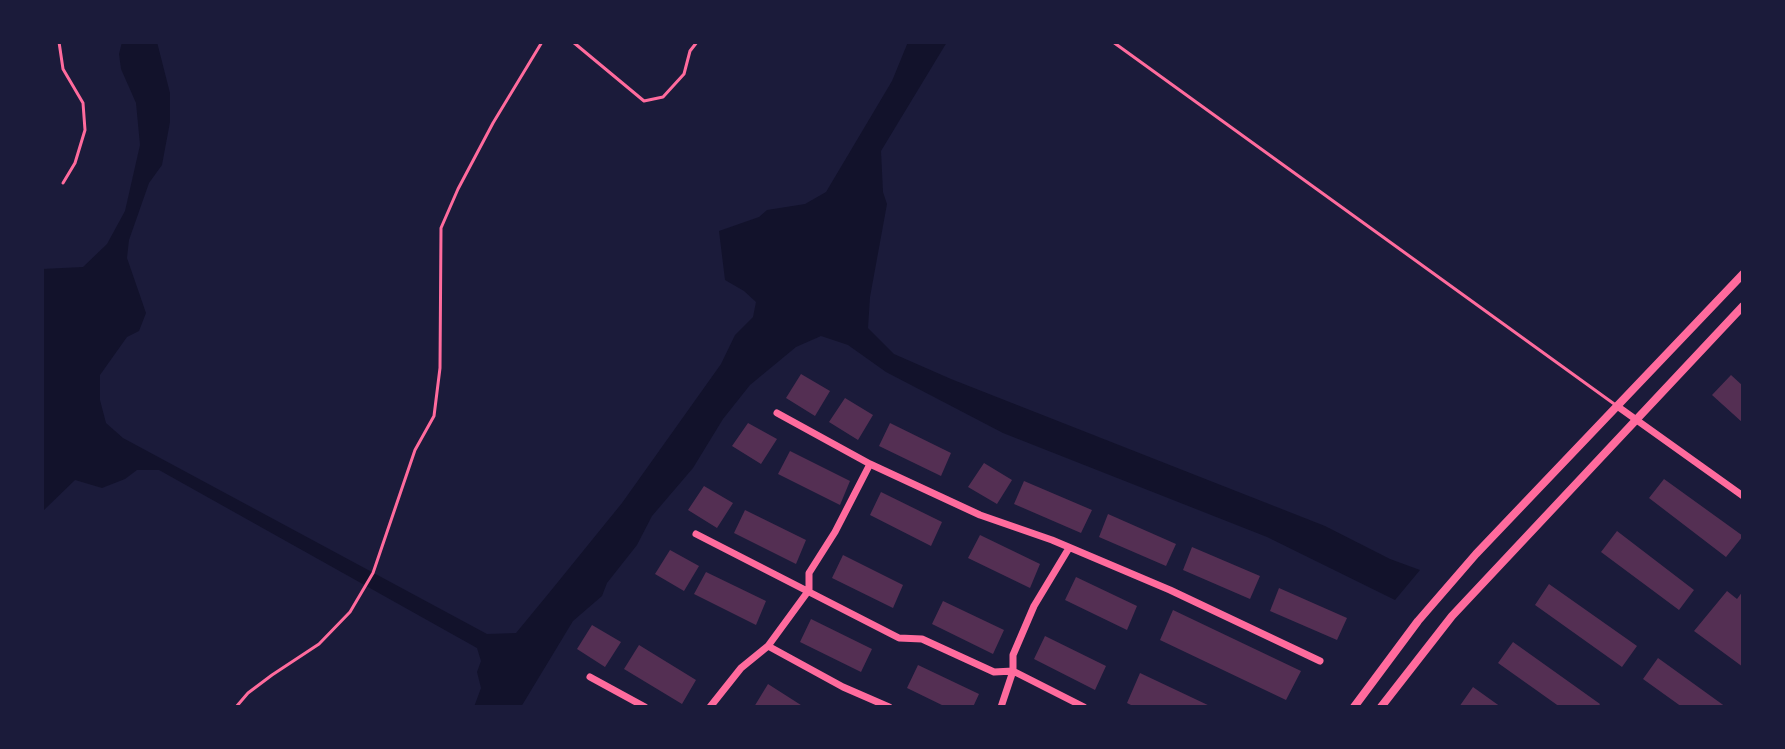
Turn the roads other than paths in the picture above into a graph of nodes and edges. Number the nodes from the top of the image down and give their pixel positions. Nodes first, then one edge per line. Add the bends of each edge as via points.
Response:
1 (59, 42) edge
2 (542, 42) edge
3 (573, 42) edge
4 (697, 42) edge
5 (1113, 42) edge
6 (63, 183) dead end
7 (1743, 274) edge
8 (1743, 306) edge
9 (1617, 406) junction
10 (777, 413) dead end
11 (1635, 419) junction
12 (870, 464) junction
13 (1743, 496) edge
14 (696, 534) dead end
15 (1069, 548) junction
16 (809, 590) junction
17 (768, 646) junction
18 (1320, 661) dead end
19 (1013, 671) junction
20 (590, 677) dead end
21 (236, 707) edge
22 (645, 707) edge
23 (710, 707) edge
24 (889, 707) edge
25 (1001, 707) edge
26 (1084, 707) edge
27 (1354, 707) edge
28 (1381, 707) edge

1 - 6 lane via 63,69 83,103 85,130
2 - 21 lane via 493,123 441,228 440,368 434,416 415,450 373,573 350,612 319,644
3 - 4 lane via 644,101 663,97 684,74
5 - 9 lane
7 - 9 street
8 - 11 street
9 - 11 street
9 - 27 street via 1435,600
10 - 12 street
11 - 13 street
11 - 28 street via 1452,616
12 - 15 street via 980,515
12 - 16 street via 809,573
14 - 16 street
15 - 18 street
15 - 19 street via 1034,606 1013,655
16 - 17 street
16 - 19 street via 899,638 922,639 994,672
17 - 23 street via 741,668
17 - 24 street
19 - 25 street
19 - 26 street
20 - 22 street

